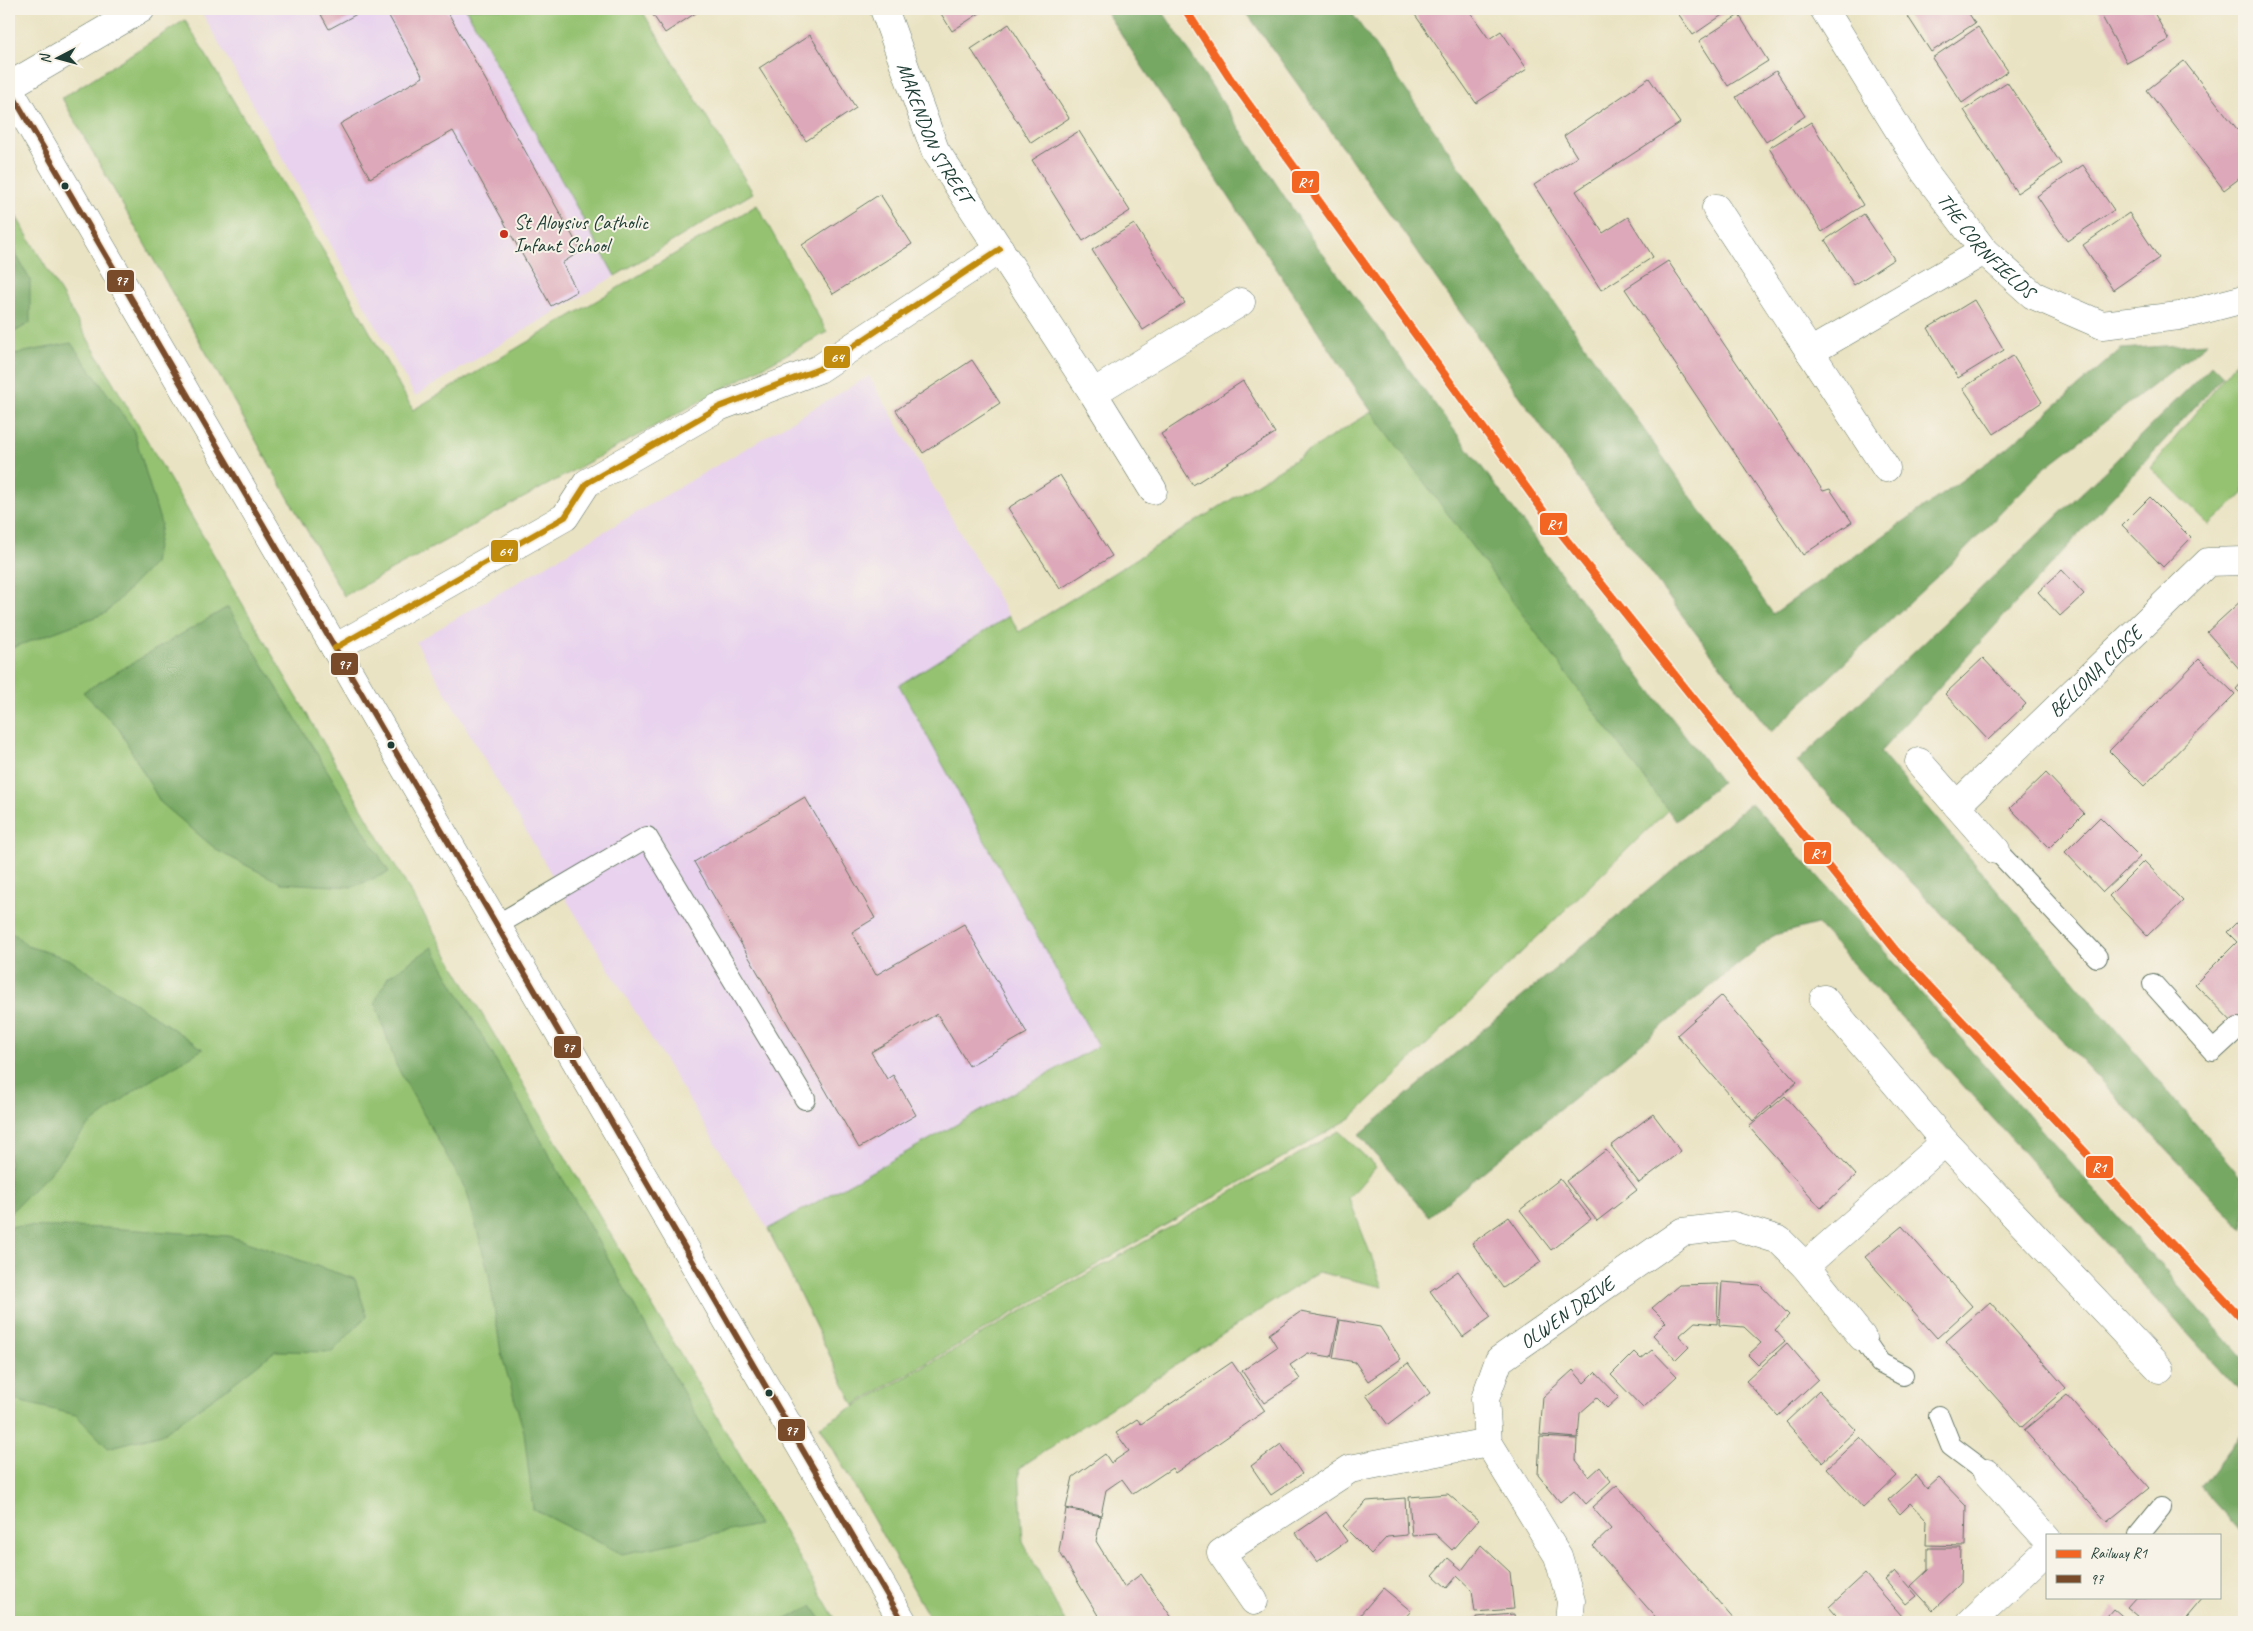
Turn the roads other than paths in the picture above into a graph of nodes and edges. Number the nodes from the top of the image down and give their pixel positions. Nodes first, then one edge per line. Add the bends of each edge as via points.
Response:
1 (141, 9) edge
2 (884, 9) edge
3 (1824, 9) edge
4 (9, 88) edge
5 (1716, 208) dead end
6 (1000, 249) junction
7 (1984, 251) junction
8 (2244, 299) edge
9 (1241, 302) dead end
10 (1810, 352) junction
11 (1092, 392) junction
12 (1886, 468) dead end
13 (1153, 490) dead end
14 (2244, 561) edge
15 (335, 648) junction
16 (1919, 762) dead end
17 (1957, 805) junction
18 (1996, 850) joint
19 (497, 926) junction
20 (2097, 957) dead end
21 (2153, 984) dead end
22 (1824, 999) dead end
23 (2238, 1028) dead end
24 (805, 1099) dead end
25 (1945, 1142) junction
26 (1805, 1266) junction
27 (1862, 1337) joint
28 (2160, 1369) dead end
29 (1902, 1375) dead end
30 (1939, 1416) dead end
31 (1488, 1442) junction
32 (1987, 1473) joint
33 (2161, 1508) dead end
34 (2140, 1534) edge
35 (2046, 1538) edge
36 (2046, 1551) edge
37 (1254, 1601) dead end
38 (903, 1622) edge
39 (1569, 1622) edge
40 (1971, 1622) edge

1 - 4 street
2 - 6 street, MAKENDON STREET via 935,150
3 - 7 street, THE CORNFIELDS via 1924,171
4 - 15 street
5 - 10 street
6 - 11 street, MAKENDON STREET
6 - 15 street via 819,369 719,406 587,483 565,517
7 - 8 street, THE CORNFIELDS via 2033,295 2102,325 2179,316
7 - 10 street
9 - 11 street
10 - 12 street
11 - 13 street, MAKENDON STREET
14 - 17 street, BELLONA CLOSE via 2208,562
15 - 19 street
16 - 17 street
17 - 18 street
18 - 20 lane
19 - 24 lane via 647,836
19 - 38 street
21 - 23 lane via 2213,1051
22 - 25 street
25 - 26 street
25 - 28 street
26 - 27 street, OLWEN DRIVE
26 - 31 street, OLWEN DRIVE via 1779,1240 1734,1226 1682,1232 1499,1360 1485,1399
27 - 29 lane via 1880,1363
30 - 32 lane via 1951,1446
31 - 37 street via 1350,1469 1221,1553
31 - 39 street, OLWEN DRIVE via 1558,1556 1571,1601
32 - 35 street
33 - 34 lane
36 - 40 street

